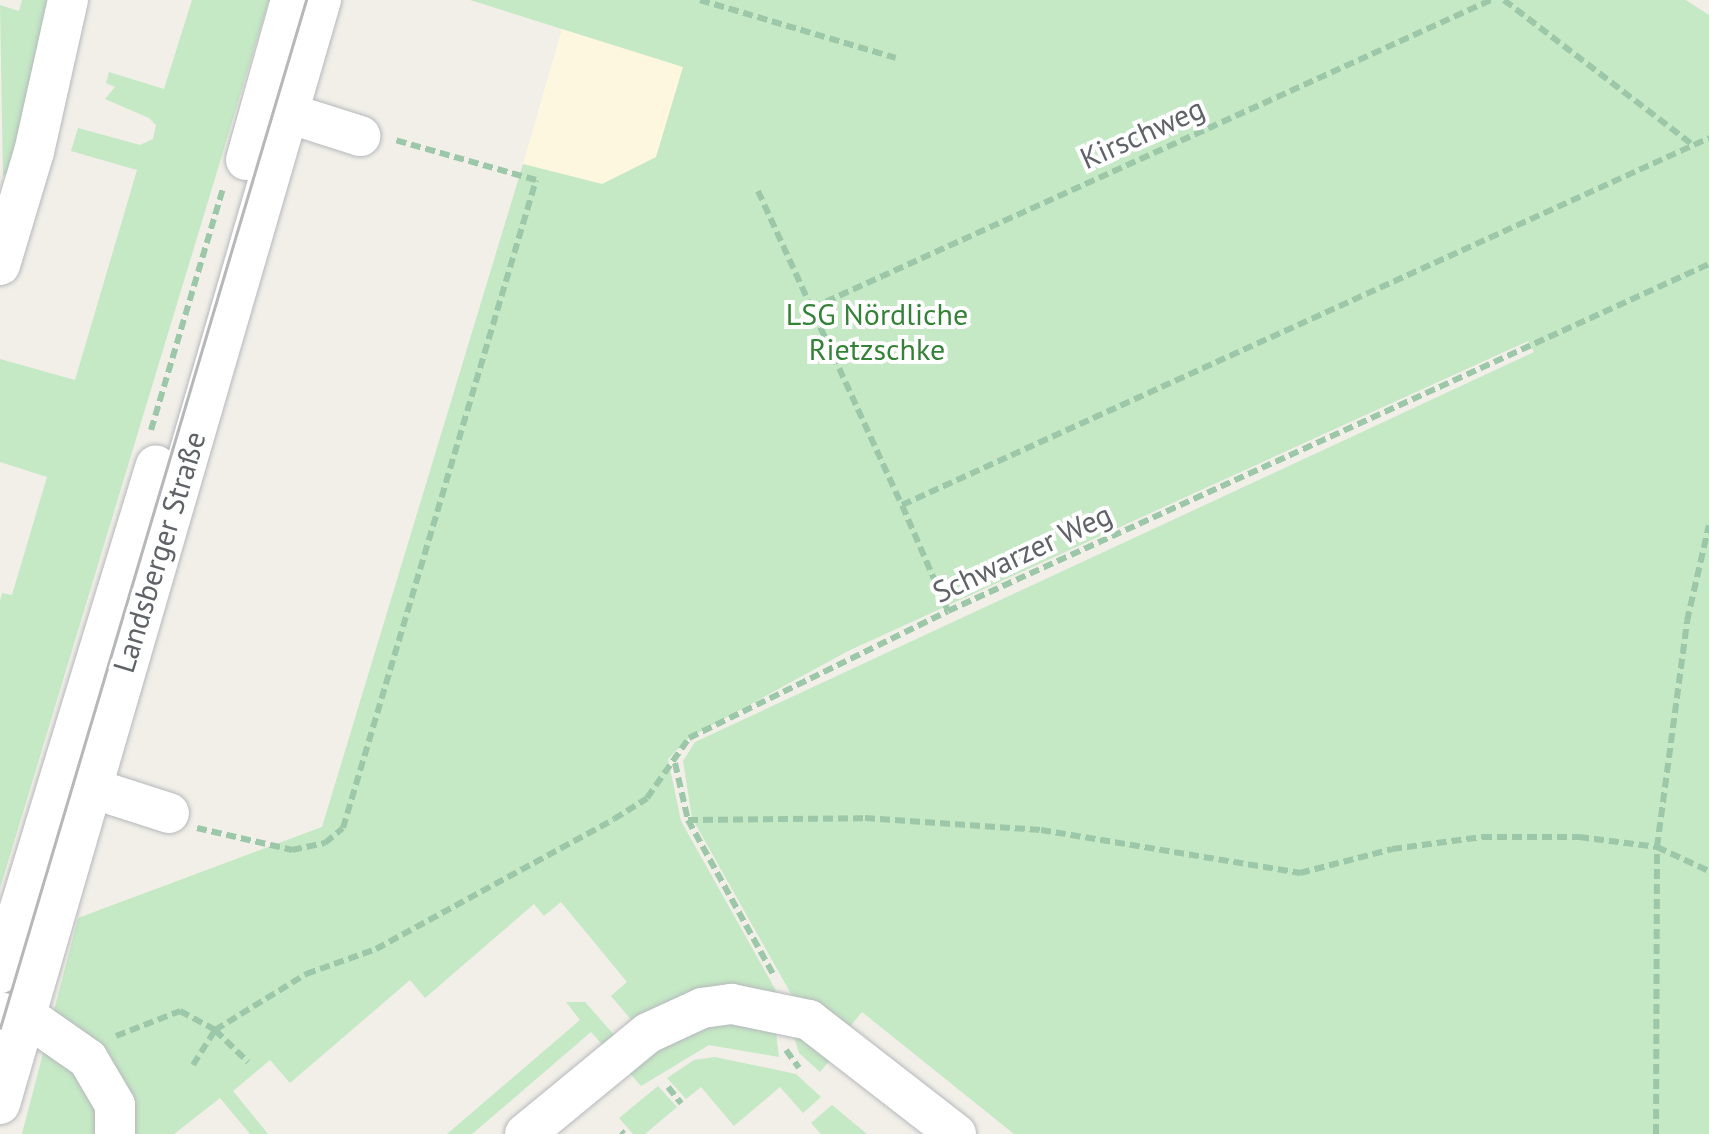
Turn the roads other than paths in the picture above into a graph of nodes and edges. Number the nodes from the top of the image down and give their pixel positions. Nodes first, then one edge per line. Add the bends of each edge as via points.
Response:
1 (68, 0) edge
2 (291, 0) edge
3 (321, 0) edge
4 (288, 113) junction
5 (373, 137) road end
6 (3, 241) edge
7 (88, 786) junction
8 (177, 819) road end
9 (0, 973) edge
10 (12, 1016) edge
11 (0, 1104) edge
12 (115, 1134) edge
13 (524, 1134) edge
14 (956, 1134) edge

1 - 6 street
2 - 9 street, Landsberger Straße
3 - 4 street, Landsberger Straße
4 - 5 street
4 - 7 street, Landsberger Straße
7 - 8 street
7 - 10 street, Landsberger Straße
10 - 11 street, Landsberger Straße
10 - 12 street via 97,1070 115,1105
13 - 14 street via 671,1018 732,1004 787,1012 837,1037

